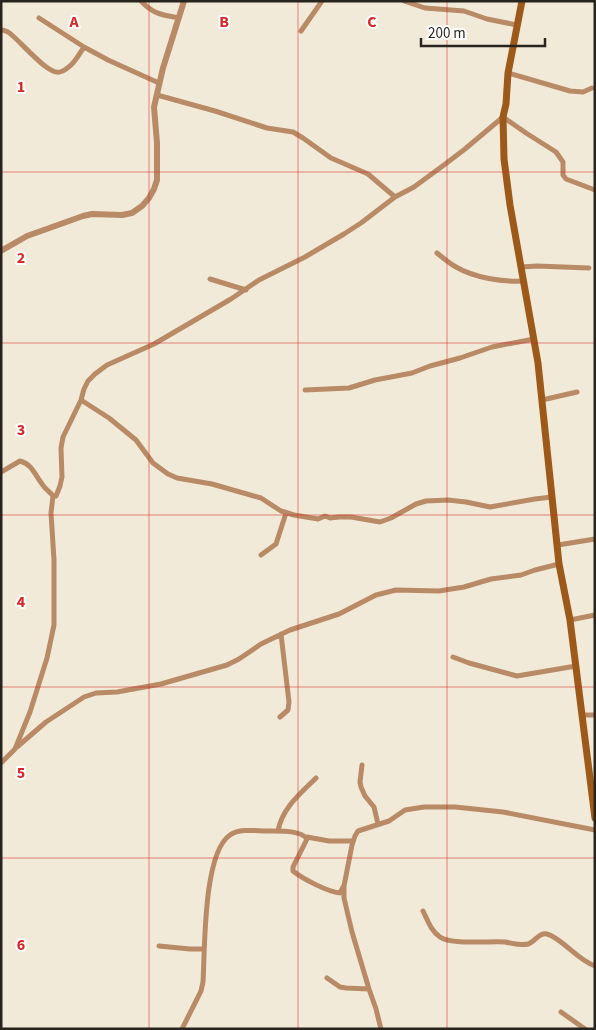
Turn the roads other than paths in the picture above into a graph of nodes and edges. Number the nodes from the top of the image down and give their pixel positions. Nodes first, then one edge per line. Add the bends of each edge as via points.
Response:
1 (141, 1) edge
2 (184, 1) edge
3 (322, 1) edge
4 (404, 1) edge
5 (522, 1) edge
6 (39, 18) dead end
7 (179, 18) junction
8 (517, 25) junction
9 (1, 30) edge
10 (302, 31) dead end
11 (84, 47) junction
12 (508, 73) junction
13 (159, 83) junction
14 (592, 88) dead end
15 (157, 95) junction
16 (503, 117) junction
17 (595, 190) edge
18 (395, 197) junction
19 (1, 251) edge
20 (436, 253) dead end
21 (521, 267) junction
22 (589, 268) dead end
23 (210, 279) dead end
24 (524, 281) junction
25 (246, 290) junction
26 (534, 339) junction
27 (305, 390) dead end
28 (576, 392) dead end
29 (80, 400) junction
30 (542, 400) junction
31 (1, 472) edge
32 (54, 496) junction
33 (552, 497) junction
34 (286, 513) junction
35 (595, 540) edge
36 (558, 545) junction
37 (261, 555) dead end
38 (559, 564) junction
39 (595, 615) edge
40 (570, 620) junction
41 (281, 634) junction
42 (453, 657) dead end
43 (576, 666) junction
44 (582, 715) junction
45 (595, 715) edge
46 (280, 717) dead end
47 (28, 737) junction
48 (18, 739) junction
49 (15, 749) junction
50 (1, 763) edge
51 (362, 765) dead end
52 (316, 778) dead end
53 (595, 818) edge
54 (379, 824) junction
55 (595, 830) edge
56 (278, 831) junction
57 (306, 837) junction
58 (353, 841) junction
59 (344, 886) junction
60 (423, 912) dead end
61 (160, 946) dead end
62 (204, 949) junction
63 (595, 966) edge
64 (327, 978) dead end
65 (369, 989) junction
66 (561, 1012) dead end
67 (182, 1029) edge
68 (381, 1029) edge
69 (585, 1029) edge

1 - 7 street via 159,14
2 - 7 street
3 - 10 street
4 - 8 street via 426,8 464,11
5 - 8 main road
6 - 11 street
7 - 13 street
8 - 12 main road
9 - 11 street via 8,32 55,72 72,65
11 - 13 street
12 - 14 street via 570,91 583,92
12 - 16 main road
13 - 15 street
15 - 18 street via 267,128 293,132 332,158 368,174
15 - 19 street via 154,108 157,180 150,198 132,213 83,216 27,236
16 - 17 street via 556,152 563,162 566,179
16 - 18 street via 436,171
16 - 21 main road via 504,159
18 - 25 street via 344,234
20 - 24 street via 468,274 507,282
21 - 22 street
21 - 24 main road
23 - 25 street
24 - 26 main road
25 - 29 street via 154,344 107,365 88,381
26 - 27 street via 492,347 412,373 349,388
26 - 30 main road
28 - 30 street
29 - 32 street via 63,437 62,476
29 - 34 street via 117,423 136,440 153,463 168,474 261,498
30 - 33 main road
31 - 32 street via 20,461 25,462
32 - 48 street via 51,513 54,625 38,688
33 - 34 street via 490,507 448,500 426,501 380,522
33 - 36 main road
34 - 37 street via 276,544
35 - 36 street
36 - 38 main road
38 - 40 main road
38 - 41 street via 464,587 386,592 339,614
39 - 40 street
40 - 43 main road
41 - 46 street via 289,702 288,710
41 - 47 street via 227,665 161,684 84,697
42 - 43 street via 517,676
43 - 44 main road
44 - 45 street
44 - 53 main road
47 - 48 street
47 - 49 street
48 - 49 street
49 - 50 street
51 - 54 street via 361,787 374,807
52 - 56 street via 286,809
54 - 55 street via 405,810 455,807 504,812
54 - 58 street via 358,831
56 - 57 street
56 - 62 street via 242,831 232,834 221,845 212,871
57 - 58 street
57 - 59 street via 308,840 293,871 333,892 340,893
58 - 59 street
59 - 65 street via 352,932
60 - 63 street via 431,929 441,938 456,942 524,945 545,933
61 - 62 street
62 - 67 street via 201,991
64 - 65 street via 340,987
65 - 68 street
66 - 69 street

